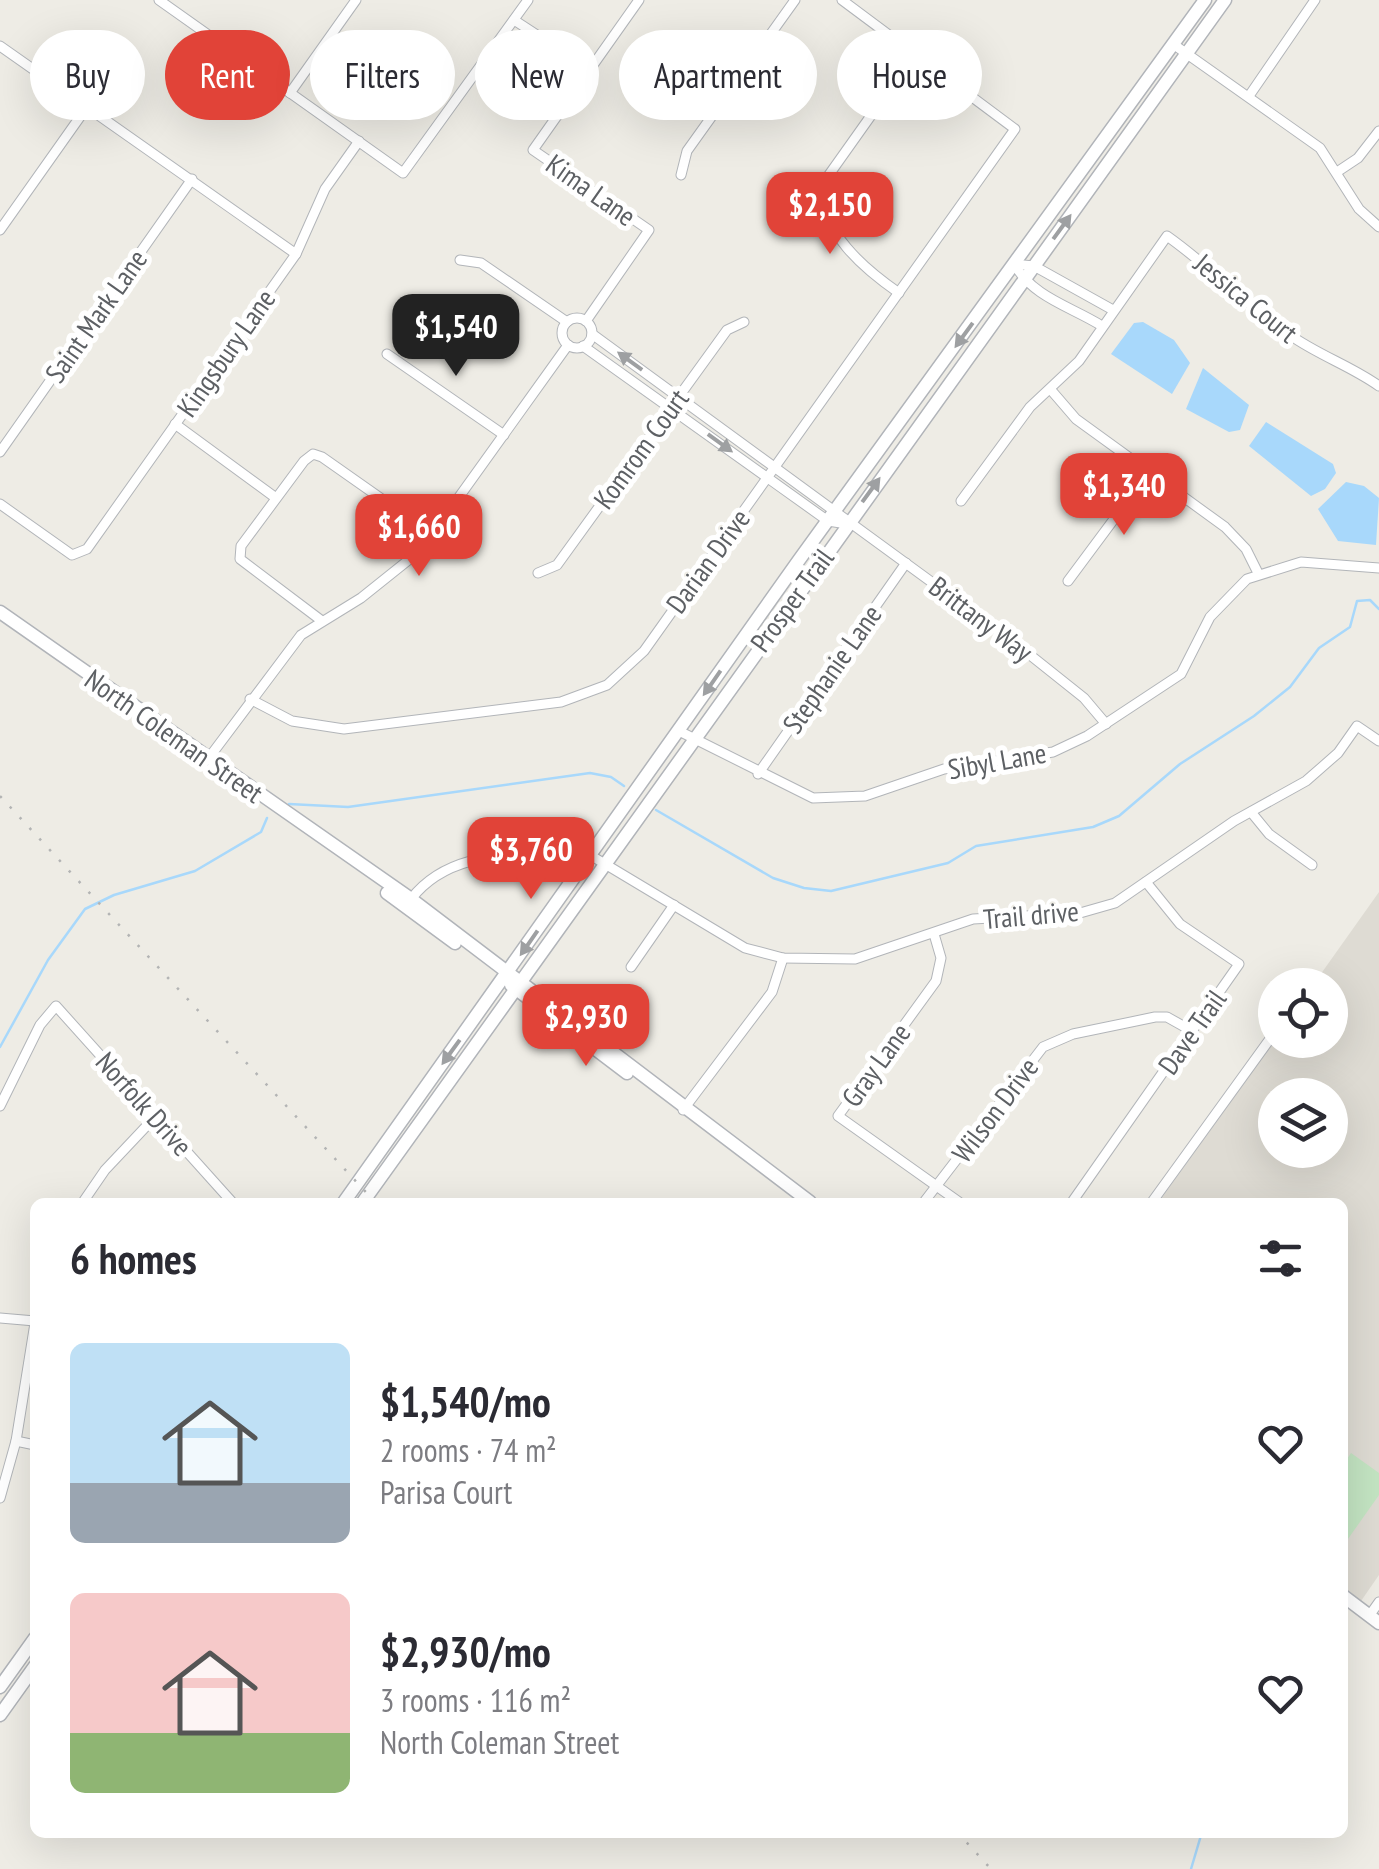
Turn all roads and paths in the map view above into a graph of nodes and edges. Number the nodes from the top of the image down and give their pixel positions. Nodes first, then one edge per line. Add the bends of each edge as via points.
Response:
1 (158, 0) edge
2 (184, 0) edge
3 (356, 0) edge
4 (528, 0) edge
5 (639, 0) edge
6 (795, 0) edge
7 (842, 0) edge
8 (1205, 0) edge
9 (1225, 0) edge
10 (1316, 0) edge
11 (175, 12) junction
12 (514, 20) junction
13 (201, 30) edge
14 (530, 30) edge
15 (881, 30) edge
16 (1173, 44) junction
17 (0, 46) edge
18 (1187, 54) junction
19 (599, 56) edge
20 (30, 67) edge
21 (290, 92) joint
22 (1249, 96) junction
23 (982, 105) edge
24 (78, 120) edge
25 (106, 120) edge
26 (554, 120) edge
27 (868, 120) edge
28 (1379, 131) edge
29 (359, 141) junction
30 (1337, 172) junction
31 (681, 175) dead end
32 (192, 180) junction
33 (1379, 226) edge
34 (0, 230) edge
35 (296, 254) junction
36 (460, 260) dead end
37 (1014, 264) junction
38 (1034, 266) junction
39 (1024, 280) junction
40 (899, 293) junction
41 (1085, 293) junction
42 (1113, 310) junction
43 (1076, 311) junction
44 (586, 321) junction
45 (567, 322) junction
46 (744, 322) dead end
47 (1102, 326) junction
48 (592, 334) junction
49 (568, 345) junction
50 (583, 346) junction
51 (387, 354) dead end
52 (1379, 386) edge
53 (1051, 390) junction
54 (679, 396) junction
55 (671, 408) junction
56 (175, 424) junction
57 (504, 435) junction
58 (0, 452) edge
59 (776, 466) junction
60 (1149, 472) junction
61 (768, 477) junction
62 (276, 498) junction
63 (961, 501) dead end
64 (0, 504) edge
65 (832, 515) junction
66 (847, 524) junction
67 (432, 535) junction
68 (906, 564) junction
69 (1379, 568) edge
70 (538, 573) dead end
71 (1258, 573) junction
72 (1068, 582) dead end
73 (0, 612) edge
74 (322, 622) junction
75 (250, 699) junction
76 (1106, 724) junction
77 (678, 731) junction
78 (692, 740) junction
79 (1379, 741) edge
80 (208, 758) junction
81 (758, 774) junction
82 (1251, 812) junction
83 (590, 855) junction
84 (348, 860) junction
85 (603, 864) junction
86 (1312, 864) dead end
87 (540, 865) dead end
88 (1146, 882) junction
89 (411, 900) junction
90 (674, 905) junction
91 (934, 934) junction
92 (783, 958) junction
93 (631, 967) dead end
94 (512, 980) junction
95 (1192, 1031) junction
96 (1258, 1055) edge
97 (0, 1106) edge
98 (683, 1110) junction
99 (154, 1116) junction
100 (936, 1186) junction
101 (86, 1198) edge
102 (228, 1198) edge
103 (347, 1198) edge
104 (366, 1198) edge
105 (804, 1198) edge
106 (927, 1198) edge
107 (954, 1198) edge
108 (1075, 1198) edge
109 (1155, 1198) edge
110 (0, 1318) edge
111 (30, 1321) edge
112 (30, 1353) edge
113 (16, 1441) junction
114 (30, 1444) edge
115 (0, 1498) edge
116 (1348, 1600) edge
117 (1379, 1602) edge
118 (1374, 1620) edge
119 (30, 1645) edge
120 (30, 1673) edge
121 (1, 1685) edge
122 (15, 1694) junction
123 (0, 1715) edge

1 - 11 street
2 - 11 street
3 - 21 street
4 - 12 street
5 - 19 street
6 - 31 street via 687,152
7 - 15 street
8 - 16 main road, Prosper Trail
9 - 18 main road, Prosper Trail
10 - 22 street
11 - 13 street
12 - 14 street
12 - 29 street via 403,172
16 - 18 street
16 - 37 main road, Prosper Trail
17 - 20 street
18 - 22 street
38 -> 18 main road, Prosper Trail
21 - 29 street
22 - 30 street via 1320,148
23 - 40 street, Darian Drive via 1015,129
24 - 34 street
25 - 32 street
26 - 44 street, Kima Lane via 533,150 650,230
27 - 40 street via 821,186 830,221 846,246
28 - 30 street
29 - 35 street, Kingsbury Lane via 325,189
30 - 33 street via 1359,210
32 - 35 street
32 - 58 street, Saint Mark Lane
35 - 56 street, Kingsbury Lane
36 - 45 street via 481,264
37 - 38 street
37 - 39 street
37 -> 65 main road, Prosper Trail
38 - 39 main road, Prosper Trail
38 - 41 street
39 - 43 street
66 -> 39 main road, Prosper Trail
40 - 59 street, Darian Drive
41 - 42 street
41 - 43 street
42 - 47 street
42 - 52 street, Jessica Court via 1167,236 1294,338
43 - 47 street
44 - 45 street
44 - 48 street
45 - 49 street via 562,336
46 - 54 street, Komrom Court via 727,330
47 - 53 street
48 - 50 street
54 -> 48 street, Brittany Way
49 - 50 street
49 - 57 street
50 - 55 street, Brittany Way
51 - 57 street
53 - 60 street via 1076,419
53 - 63 street via 1030,407
54 - 55 street, Komrom Court
54 - 59 street, Brittany Way
55 -> 61 street, Brittany Way
55 - 70 street, Komrom Court via 557,566
56 - 62 street
56 - 64 street, Kingsbury Lane via 77,556
57 - 67 street
59 - 61 street, Darian Drive
59 - 65 street, Brittany Way
60 - 71 street via 1225,527
60 - 72 street
61 - 65 street, Brittany Way
61 - 75 street, Darian Drive via 644,650 594,692 561,702 344,729 292,721
62 - 67 street via 313,454
62 - 74 street via 241,546 240,559
65 - 66 street, Brittany Way
65 -> 77 main road, Prosper Trail
66 - 68 street, Brittany Way
66 - 78 main road, Prosper Trail
67 - 74 street via 403,568
68 - 76 street, Brittany Way via 1084,698
68 - 81 street, Stephanie Lane
69 - 71 street, Sibyl Lane via 1315,561
71 - 76 street, Sibyl Lane via 1218,604 1181,674
73 - 80 main road, North Coleman Street
74 - 75 street via 287,649
75 - 80 street
76 - 81 street, Sibyl Lane via 1053,752 944,769 864,796 813,798
77 - 78 street, Sibyl Lane
77 - 83 main road, Prosper Trail
78 - 81 street, Sibyl Lane
78 - 85 main road, Prosper Trail
79 - 82 street, Trail drive via 1357,726 1306,781
80 - 84 main road, North Coleman Street
82 - 86 street via 1269,834
82 - 88 street, Trail drive
83 - 85 street, Trail drive
83 -> 94 main road, Prosper Trail
84 - 89 main road, North Coleman Street
84 - 94 main road, North Coleman Street
85 - 90 street, Trail drive
85 - 94 main road, Prosper Trail
87 - 89 street via 516,858 452,866 431,876
88 - 91 street, Trail drive via 1115,903 1080,912 986,917
88 - 95 street, Dave Trail via 1180,924 1239,964
89 - 94 main road, North Coleman Street
90 - 92 street, Trail drive via 721,937
90 - 93 street
91 - 92 street, Trail drive via 855,959
91 - 100 street, Gray Lane via 942,958 936,980 838,1116
92 - 98 street via 772,992
94 - 98 main road, North Coleman Street
94 -> 103 main road, Prosper Trail
94 - 104 main road, Prosper Trail
95 - 100 street, Wilson Drive via 1155,1017 1043,1047
95 - 108 street, Dave Trail
96 - 109 street
97 - 99 street, Norfolk Drive via 56,1006
98 - 105 main road, North Coleman Street
99 - 101 street
99 - 102 street, Norfolk Drive
100 - 106 street, Wilson Drive
100 - 107 street, Gray Lane
110 - 111 street
112 - 113 street
113 - 114 street
113 - 115 street
116 - 118 main road
117 - 118 street
119 - 121 main road
120 - 122 main road
121 - 122 street
122 - 123 main road

